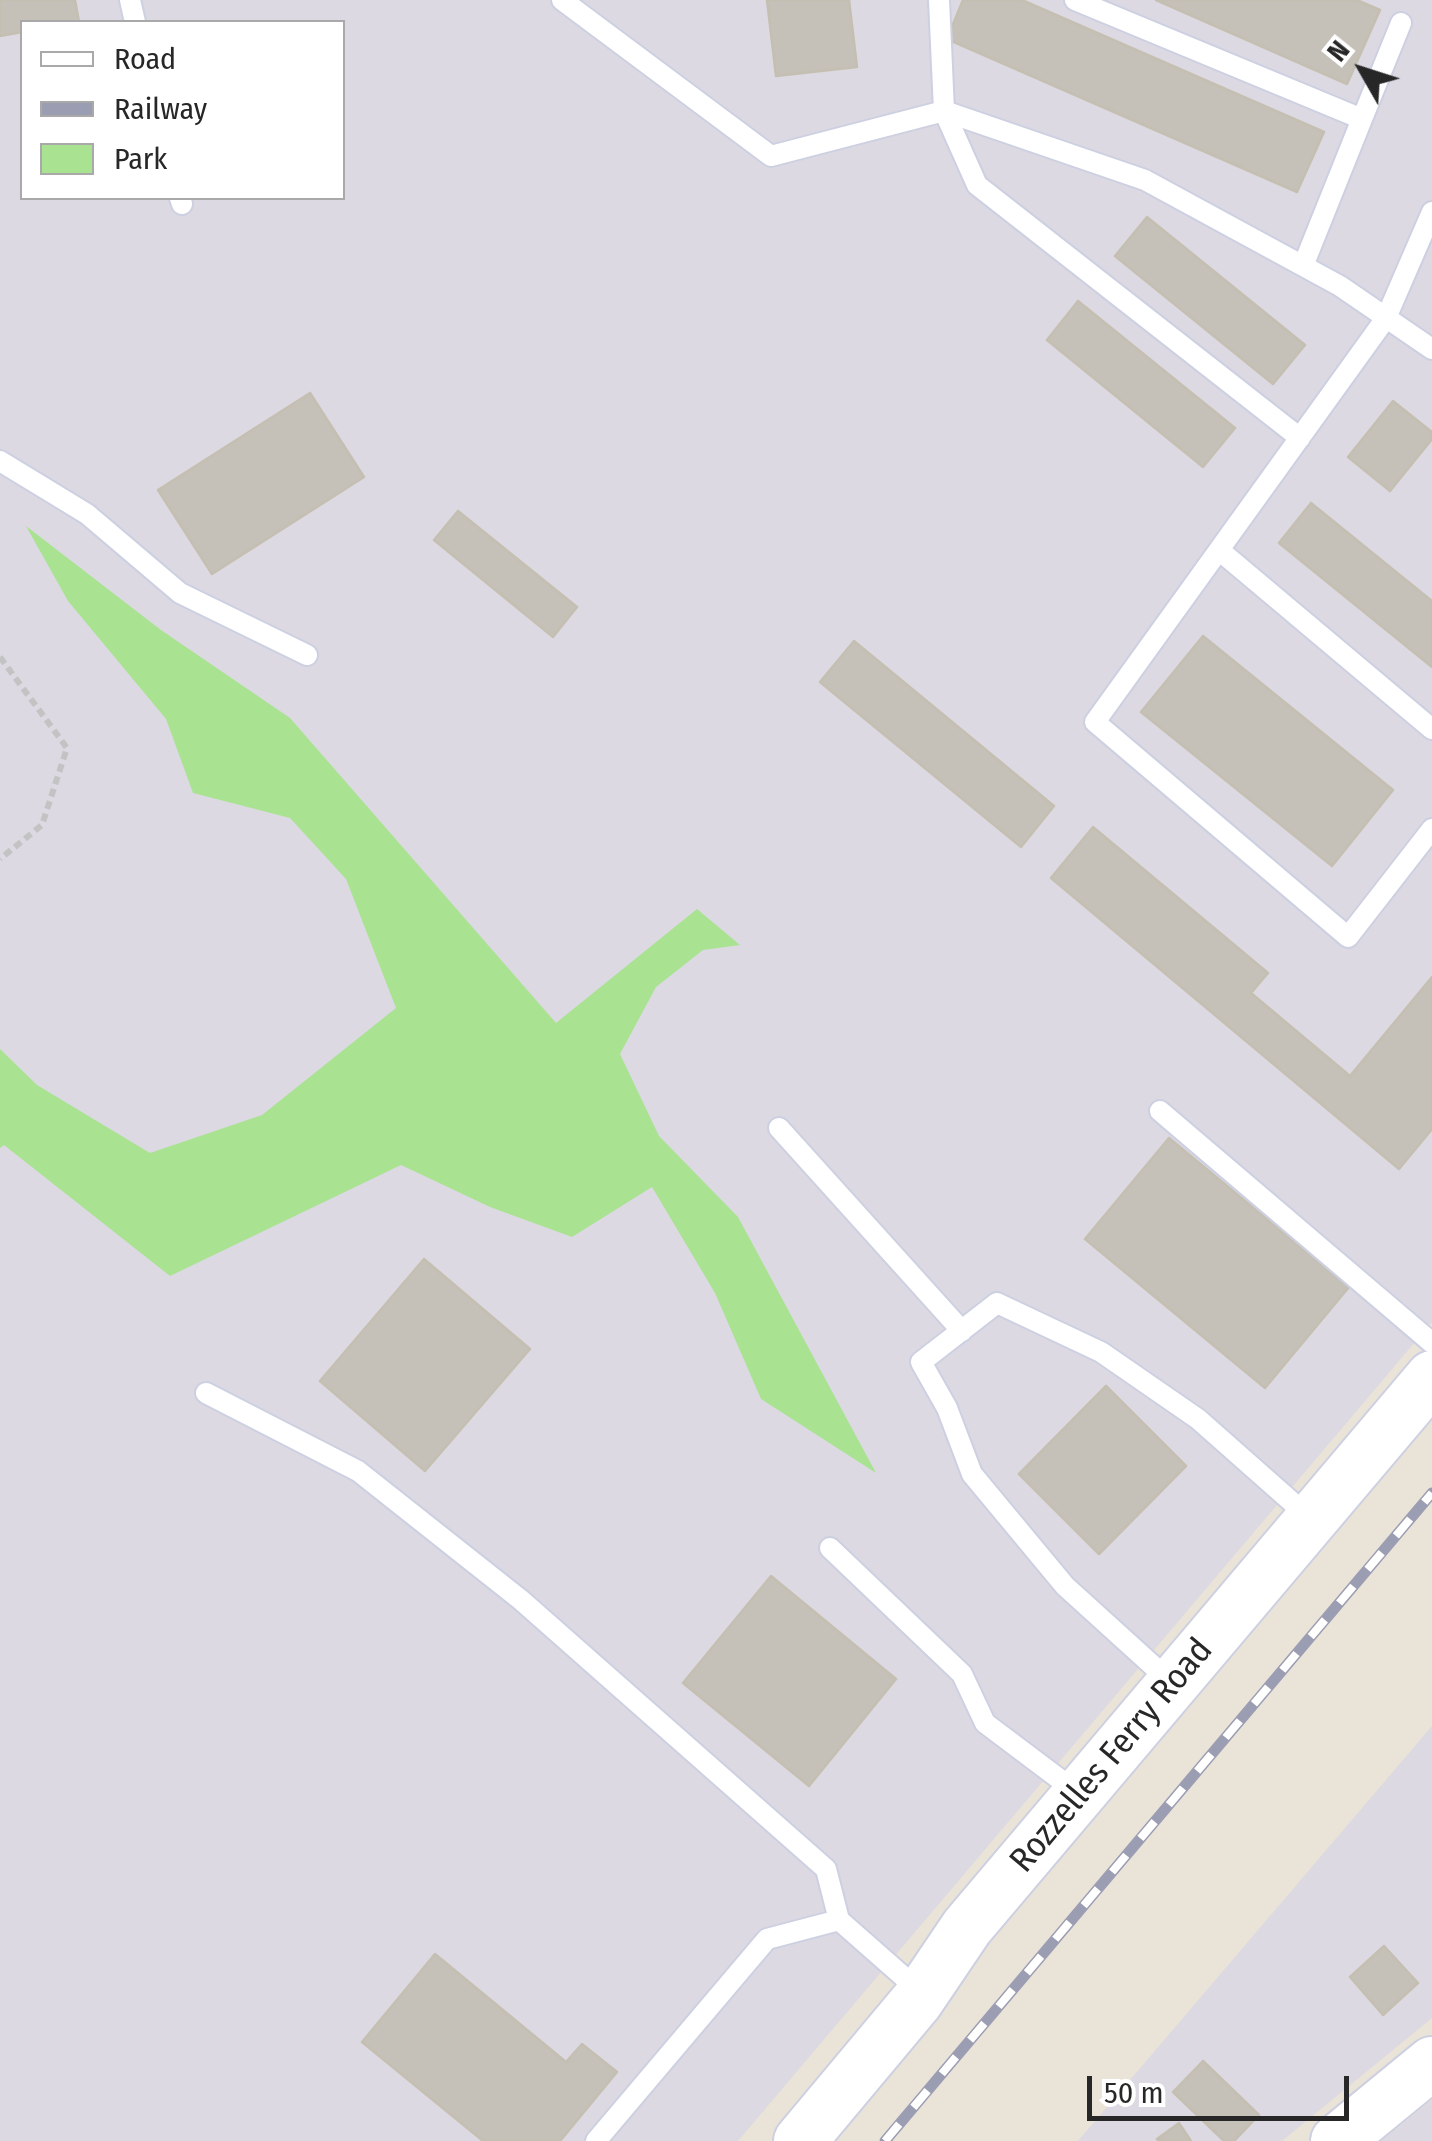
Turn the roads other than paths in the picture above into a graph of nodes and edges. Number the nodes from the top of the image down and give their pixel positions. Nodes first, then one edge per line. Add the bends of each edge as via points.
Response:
1 (562, 0) edge
2 (939, 0) edge
3 (1075, 0) edge
4 (1401, 23) dead end
5 (944, 110) junction
6 (1362, 119) junction
7 (1432, 212) edge
8 (1303, 266) junction
9 (1386, 318) junction
10 (1432, 350) edge
11 (1300, 438) junction
12 (0, 461) edge
13 (1218, 550) junction
14 (307, 656) dead end
15 (1432, 729) edge
16 (1432, 828) edge
17 (1160, 1111) dead end
18 (778, 1128) dead end
19 (962, 1331) junction
20 (1432, 1343) edge
21 (1432, 1378) edge
22 (206, 1393) dead end
23 (1312, 1520) junction
24 (830, 1548) dead end
25 (1173, 1684) junction
26 (1080, 1794) junction
27 (839, 1920) junction
28 (923, 1993) junction
29 (1432, 2064) edge
30 (596, 2141) edge
31 (800, 2141) edge
32 (1337, 2141) edge

1 - 5 lane via 771,156
2 - 5 lane
3 - 6 lane
4 - 6 lane
5 - 8 lane via 1145,180
5 - 11 lane via 977,185
6 - 8 lane
7 - 9 lane
8 - 9 lane
9 - 10 lane
9 - 11 lane
11 - 13 lane
12 - 14 lane via 86,514 180,593
13 - 15 lane
13 - 16 lane via 1095,722 1348,937
17 - 20 lane
18 - 19 lane
19 - 23 lane via 998,1303 1101,1352 1198,1419
19 - 25 lane via 921,1362 972,1474 1065,1586
21 - 23 street, Rozzelles Ferry Road
22 - 27 lane via 358,1470 521,1600 826,1869
23 - 25 street, Rozzelles Ferry Road
24 - 26 lane via 962,1674 986,1723
25 - 26 street, Rozzelles Ferry Road
26 - 28 street, Rozzelles Ferry Road via 967,1927
27 - 28 lane
27 - 30 lane via 767,1939
28 - 31 street, Rozzelles Ferry Road
29 - 32 street

